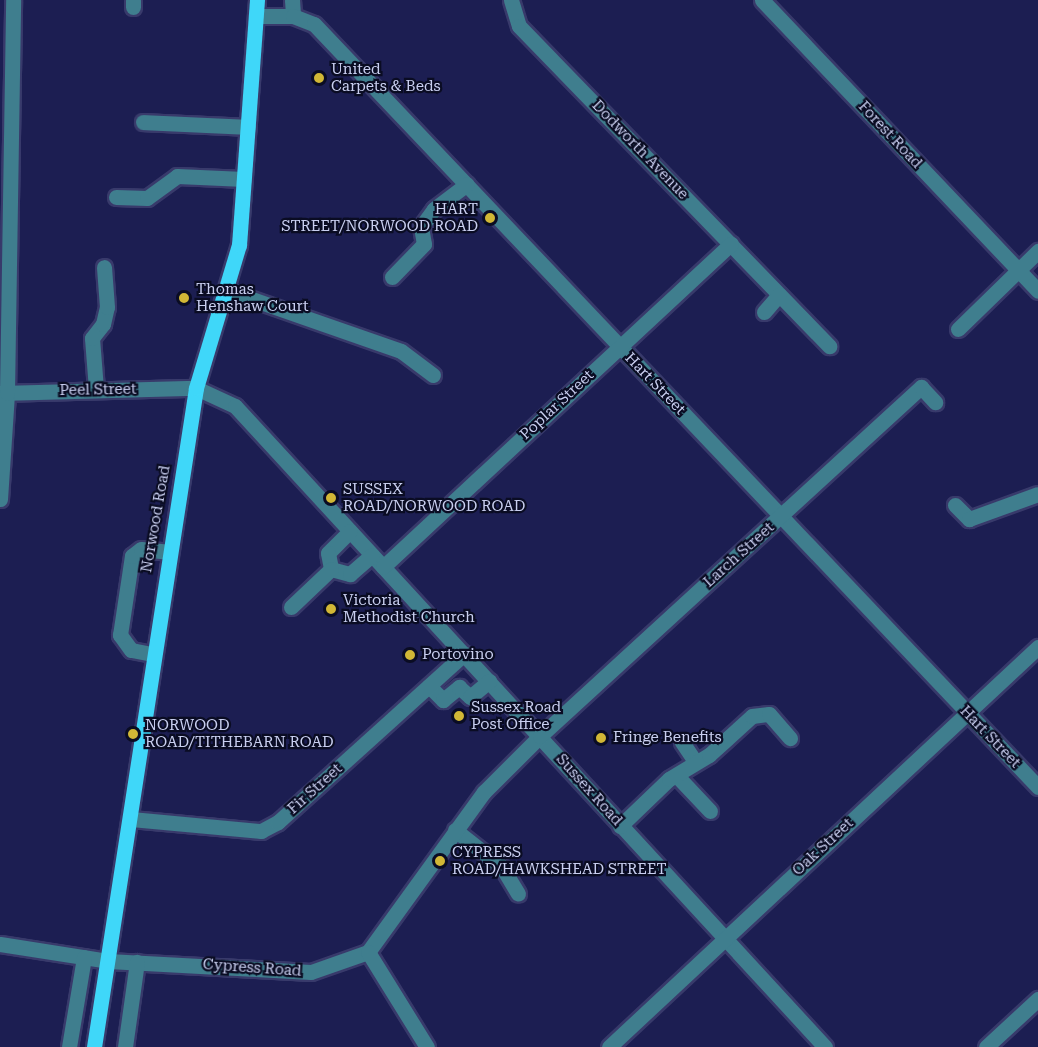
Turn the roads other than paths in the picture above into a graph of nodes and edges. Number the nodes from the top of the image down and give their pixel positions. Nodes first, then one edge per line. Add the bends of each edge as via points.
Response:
1 (13, 0) edge
2 (257, 0) edge
3 (292, 0) edge
4 (511, 0) edge
5 (762, 0) edge
6 (257, 16) junction
7 (293, 16) junction
8 (143, 122) dead end
9 (248, 127) junction
10 (244, 179) junction
11 (467, 184) junction
12 (116, 197) dead end
13 (731, 244) junction
14 (1038, 251) edge
15 (104, 267) dead end
16 (1018, 270) junction
17 (392, 277) dead end
18 (226, 290) junction
19 (1038, 291) edge
20 (779, 296) junction
21 (764, 312) dead end
22 (958, 329) dead end
23 (619, 346) junction
24 (829, 346) dead end
25 (433, 375) dead end
26 (196, 388) junction
27 (96, 389) junction
28 (4, 393) edge
29 (935, 402) dead end
30 (1038, 494) edge
31 (0, 499) edge
32 (955, 505) dead end
33 (781, 516) junction
34 (350, 531) junction
35 (168, 552) junction
36 (372, 555) junction
37 (383, 567) junction
38 (331, 569) junction
39 (291, 607) dead end
40 (1038, 647) edge
41 (153, 654) junction
42 (464, 654) junction
43 (489, 681) junction
44 (429, 686) junction
45 (967, 714) junction
46 (540, 736) junction
47 (790, 738) dead end
48 (682, 742) dead end
49 (694, 760) junction
50 (677, 776) junction
51 (1038, 787) edge
52 (710, 811) dead end
53 (131, 819) junction
54 (620, 826) junction
55 (455, 831) junction
56 (518, 894) dead end
57 (725, 937) junction
58 (0, 944) edge
59 (368, 952) junction
60 (84, 957) junction
61 (108, 961) junction
62 (137, 962) junction
63 (1038, 999) edge
64 (69, 1047) edge
65 (94, 1047) edge
66 (125, 1047) edge
67 (428, 1047) edge
68 (609, 1047) edge
69 (825, 1047) edge
70 (986, 1047) edge

1 - 28 street
2 - 6 main road, Norwood Road
3 - 7 street
4 - 13 street, Dodworth Avenue via 519,26
5 - 16 street, Forest Road
6 - 7 street, Hart Street
6 - 9 main road, Norwood Road
7 - 11 street, Hart Street via 314,24
8 - 9 street
9 - 10 main road, Norwood Road
10 - 12 street via 177,176 147,198
10 - 18 main road, Norwood Road via 239,246
11 - 17 street via 434,209 421,227 424,244
11 - 23 street, Hart Street
13 - 20 street, Dodworth Avenue
13 - 23 street, Poplar Street
14 - 16 street
15 - 27 street via 107,307 103,324 93,338
16 - 19 street, Forest Road
16 - 22 street
18 - 25 street via 401,351
18 - 26 main road, Norwood Road
20 - 21 street
20 - 24 street, Dodworth Avenue
23 - 33 street, Hart Street
23 - 37 street, Poplar Street
26 - 27 street, Peel Street
26 - 34 street, Sussex Road via 235,406
26 - 35 main road, Norwood Road
27 - 28 street, Peel Street
28 - 31 street
29 - 33 street, Larch Street via 921,387
30 - 32 street via 969,519
33 - 45 street, Hart Street
33 - 46 street, Larch Street
34 - 36 street, Sussex Road
34 - 38 street via 328,552
35 - 41 main road, Norwood Road
35 - 41 street via 141,549 132,556 120,635 131,650
36 - 37 street, Sussex Road
36 - 38 street via 350,574
37 - 42 street, Sussex Road
38 - 39 street
40 - 45 street, Oak Street
41 - 53 main road, Norwood Road
42 - 43 street, Sussex Road
42 - 44 street, Fir Street
43 - 44 street via 470,697 459,687 443,700
43 - 46 street, Sussex Road
44 - 53 street, Fir Street via 278,822 261,831
45 - 51 street, Hart Street
45 - 57 street, Oak Street
46 - 54 street, Sussex Road
46 - 55 street
47 - 49 street via 769,714 753,716 709,755
48 - 49 street
49 - 50 street
50 - 52 street
50 - 54 street
53 - 61 main road, Norwood Road
54 - 57 street, Sussex Road
55 - 56 street via 502,867
55 - 59 street
57 - 68 street, Oak Street
57 - 69 street, Sussex Road
58 - 60 street, Cypress Road
59 - 62 street, Cypress Road via 311,972
59 - 67 street
60 - 61 street, Cypress Road
60 - 64 street
61 - 62 street, Cypress Road
61 - 65 main road, Norwood Road
62 - 66 street
63 - 70 street

